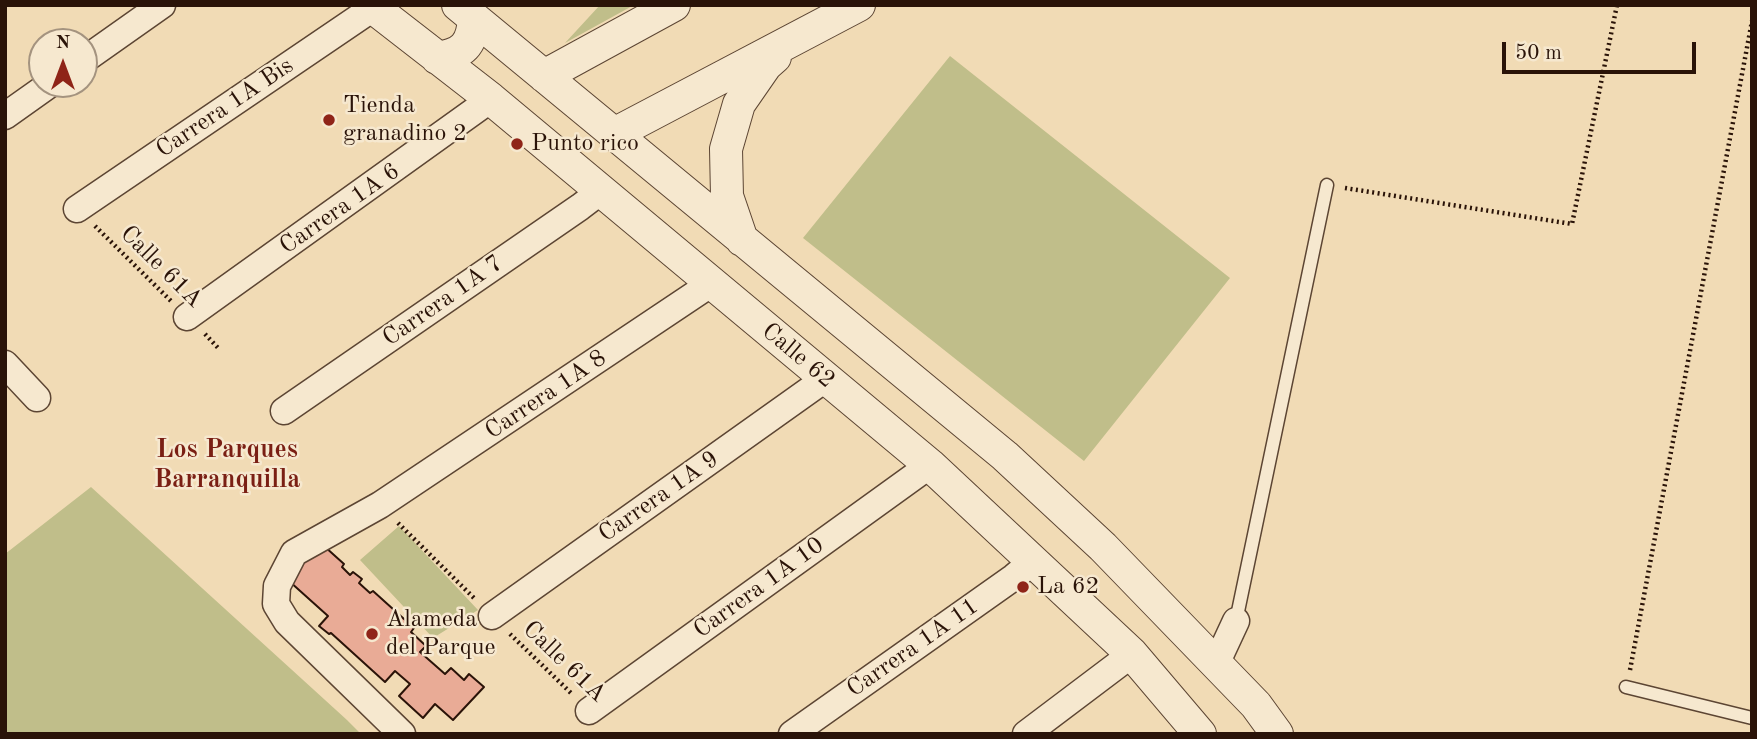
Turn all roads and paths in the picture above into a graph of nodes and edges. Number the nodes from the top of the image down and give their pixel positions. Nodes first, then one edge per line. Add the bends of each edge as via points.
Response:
1 (162, 5) edge
2 (674, 5) edge
3 (859, 5) edge
4 (1617, 5) edge
5 (372, 6) edge
6 (466, 12) edge
7 (1752, 20) edge
8 (803, 35) junction
9 (98, 50) edge
10 (437, 58) junction
11 (544, 76) junction
12 (30, 98) edge
13 (491, 99) junction
14 (5, 116) edge
15 (614, 134) junction
16 (1327, 185) joint
17 (601, 191) junction
18 (77, 209) joint
19 (743, 241) junction
20 (712, 284) junction
21 (187, 317) junction
22 (220, 350) dead end
23 (5, 364) edge
24 (825, 379) junction
25 (37, 398) dead end
26 (284, 411) dead end
27 (930, 466) junction
28 (380, 505) junction
29 (1032, 562) junction
30 (492, 616) junction
31 (1236, 621) joint
32 (1132, 654) junction
33 (1216, 664) junction
34 (1626, 687) joint
35 (589, 711) joint
36 (1752, 718) edge
37 (402, 734) edge
38 (792, 734) edge
39 (1026, 734) edge
40 (1200, 734) edge
41 (1277, 734) edge

1 - 9 street
2 - 11 street
3 - 8 street
4 - 16 path via 1572,224
5 - 10 street, Calle 62
5 - 18 street, Carrera 1A Bis
6 - 10 street via 473,34 465,47
6 - 11 street
7 - 34 path
8 - 15 street
8 - 19 street via 766,65 740,104 726,149 727,196
10 - 13 street, Calle 62
11 - 15 street
12 - 14 street
13 - 17 street, Calle 62
13 - 21 street, Carrera 1A 6
15 - 19 street
16 - 31 lane
17 - 20 street, Calle 62
17 - 26 street, Carrera 1A 7
18 - 21 path, Calle 61A
19 - 33 street via 1005,456
20 - 24 street, Calle 62
20 - 28 street, Carrera 1A 8
21 - 22 path, Calle 61A
23 - 25 street
24 - 27 street, Calle 62
24 - 30 street, Carrera 1A 9
27 - 29 street, Calle 62
27 - 35 street, Carrera 1A 10
28 - 30 path, Calle 61A
28 - 37 street, Carrera 1A 8 via 294,553 276,586 276,604 287,622
29 - 32 street, Calle 62
29 - 38 street, Carrera 1A 11
30 - 35 path, Calle 61A
31 - 33 street
32 - 39 street
32 - 40 street, Calle 62
33 - 41 street
34 - 36 lane

